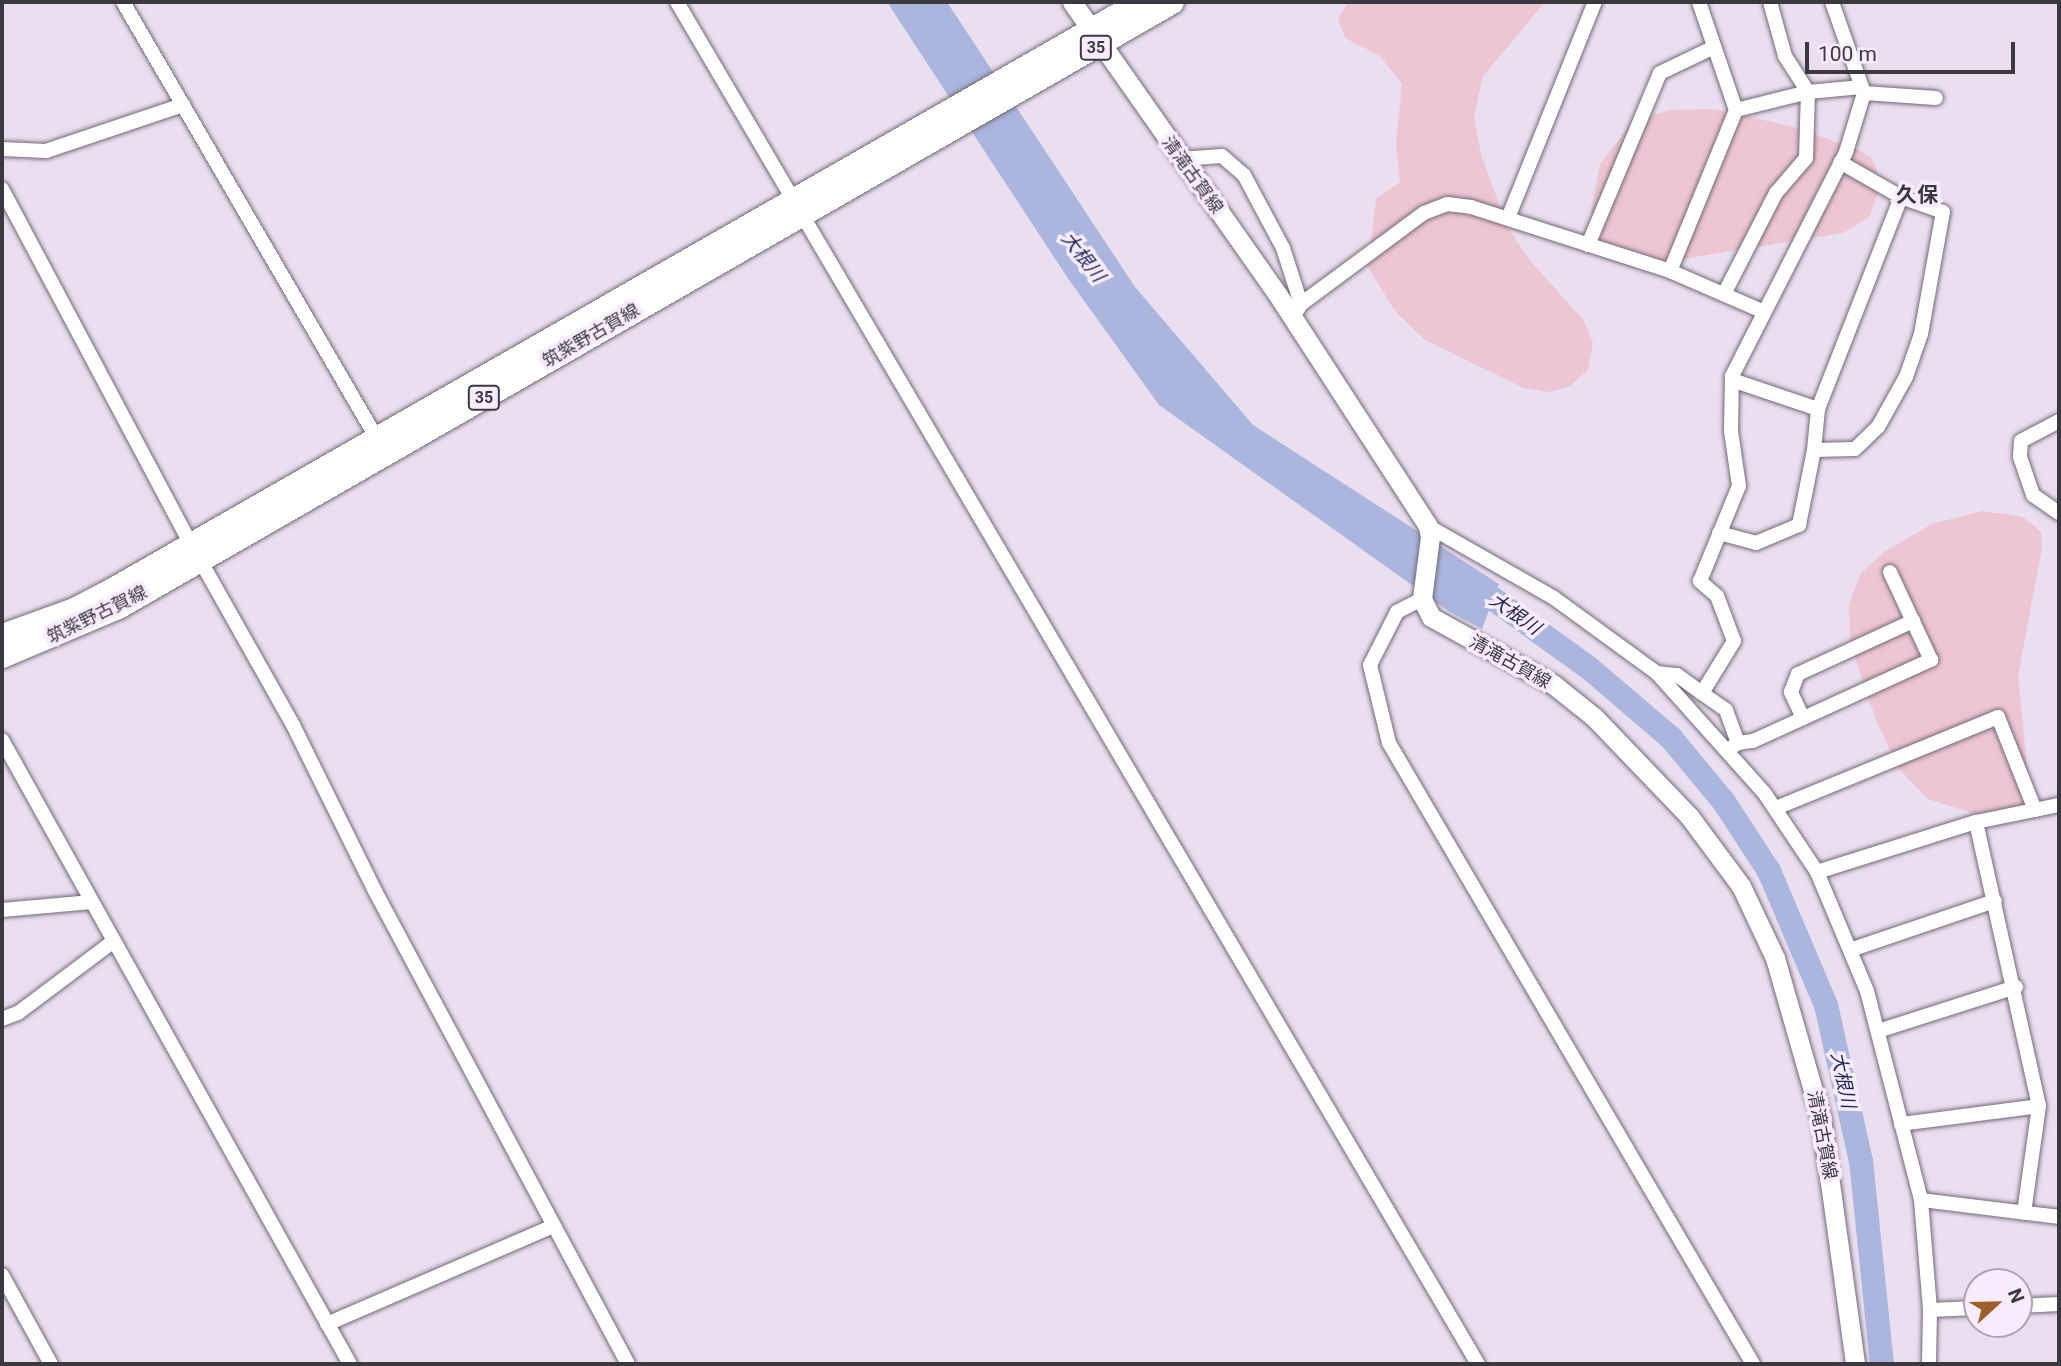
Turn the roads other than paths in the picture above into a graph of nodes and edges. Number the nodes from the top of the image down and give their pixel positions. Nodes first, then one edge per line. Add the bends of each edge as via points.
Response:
1 (122, 2) edge
2 (677, 2) edge
3 (1072, 2) edge
4 (1139, 2) edge
5 (1172, 2) edge
6 (1595, 2) edge
7 (1699, 2) edge
8 (1770, 2) edge
9 (1832, 2) edge
10 (1095, 37) junction
11 (1714, 47) junction
12 (1863, 90) junction
13 (1808, 92) junction
14 (1936, 98) dead end
15 (183, 105) junction
16 (1736, 110) junction
17 (2, 149) edge
18 (1180, 159) junction
19 (1840, 162) junction
20 (2, 189) edge
21 (1901, 197) junction
22 (795, 208) junction
23 (1508, 218) junction
24 (1588, 245) junction
25 (1670, 271) junction
26 (1724, 294) junction
27 (1297, 310) junction
28 (1762, 311) junction
29 (1732, 380) junction
30 (1818, 409) junction
31 (2059, 421) edge
32 (381, 446) junction
33 (1814, 450) junction
34 (2059, 513) edge
35 (1429, 532) junction
36 (1719, 533) junction
37 (196, 552) junction
38 (1890, 572) dead end
39 (1422, 595) junction
40 (1913, 621) junction
41 (2, 635) edge
42 (2, 656) edge
43 (1657, 673) junction
44 (1702, 694) junction
45 (1803, 718) junction
46 (2, 740) edge
47 (1733, 746) junction
48 (2059, 805) edge
49 (1776, 808) junction
50 (2035, 810) junction
51 (1976, 822) junction
52 (1818, 872) junction
53 (1995, 901) junction
54 (92, 902) junction
55 (2, 910) edge
56 (114, 942) junction
57 (1850, 950) junction
58 (2016, 987) junction
59 (2, 1019) edge
60 (1878, 1031) junction
61 (2039, 1107) junction
62 (1901, 1124) junction
63 (1921, 1200) junction
64 (2024, 1213) junction
65 (2059, 1217) edge
66 (554, 1226) junction
67 (2, 1275) edge
68 (2059, 1304) edge
69 (2033, 1305) edge
70 (1963, 1309) edge
71 (1930, 1310) junction
72 (327, 1324) junction
73 (51, 1364) edge
74 (350, 1364) edge
75 (628, 1364) edge
76 (1478, 1364) edge
77 (1753, 1364) edge
78 (1855, 1364) edge
79 (1929, 1364) edge

1 - 15 street
2 - 22 street
3 - 10 main road, 清滝古賀線
4 - 10 main road, 筑紫野古賀線 / 35
5 - 10 main road, 筑紫野古賀線 / 35
6 - 23 street
7 - 11 street
8 - 13 street via 1785,55
9 - 12 street
10 - 18 main road, 清滝古賀線
10 - 22 main road, 筑紫野古賀線 / 35
11 - 16 street
11 - 24 street via 1660,73
12 - 13 street
12 - 14 street
12 - 19 street
13 - 16 street
13 - 26 street via 1806,158 1776,193
15 - 17 street via 46,150
15 - 32 street
16 - 25 street
18 - 27 main road, 清滝古賀線
18 - 27 street via 1222,156 1244,175 1283,248
19 - 21 street
19 - 28 street
20 - 37 street
21 - 30 street
21 - 33 street via 1943,212 1930,296 1906,377 1878,427 1855,449
22 - 32 main road, 筑紫野古賀線 / 35
22 - 76 street
23 - 24 street
23 - 27 street via 1447,204 1424,213
24 - 25 street
25 - 26 street
26 - 28 street
27 - 35 main road, 清滝古賀線
28 - 29 street
29 - 30 street
29 - 36 street via 1731,431 1739,486
30 - 33 street
31 - 34 street via 2021,441 2020,457 2033,495
32 - 37 main road, 筑紫野古賀線 / 35
33 - 36 street via 1798,524 1756,543
35 - 39 main road
35 - 43 street via 1554,598
36 - 44 street via 1700,581 1717,596 1734,641
37 - 41 main road, 筑紫野古賀線 / 35 via 74,609
37 - 42 main road, 筑紫野古賀線 / 35 via 88,621
37 - 66 street via 293,725 375,891
38 - 40 street
39 - 77 street via 1397,612 1370,665 1389,743
39 - 78 main road, 清滝古賀線 via 1430,617 1441,625 1509,658 1594,717 1689,816 1741,886 1775,958 1821,1118
40 - 45 street via 1798,674 1791,692
40 - 45 street via 1931,660
43 - 44 street via 1677,675
43 - 47 street
44 - 47 street via 1726,710
45 - 47 street
46 - 54 street
47 - 49 street
48 - 50 street
49 - 50 street via 1998,717
49 - 52 street
50 - 51 street
51 - 52 street
51 - 53 street
52 - 57 street
53 - 57 street
53 - 58 street
54 - 55 street
54 - 56 street
56 - 59 street via 18,1013
56 - 72 street
57 - 60 street
58 - 60 street
58 - 61 street
60 - 62 street
61 - 62 street
61 - 64 street
62 - 63 street
63 - 64 street
63 - 71 street
64 - 65 street
66 - 72 street
66 - 75 street
67 - 73 street
68 - 69 street
70 - 71 street
71 - 79 street
72 - 74 street

